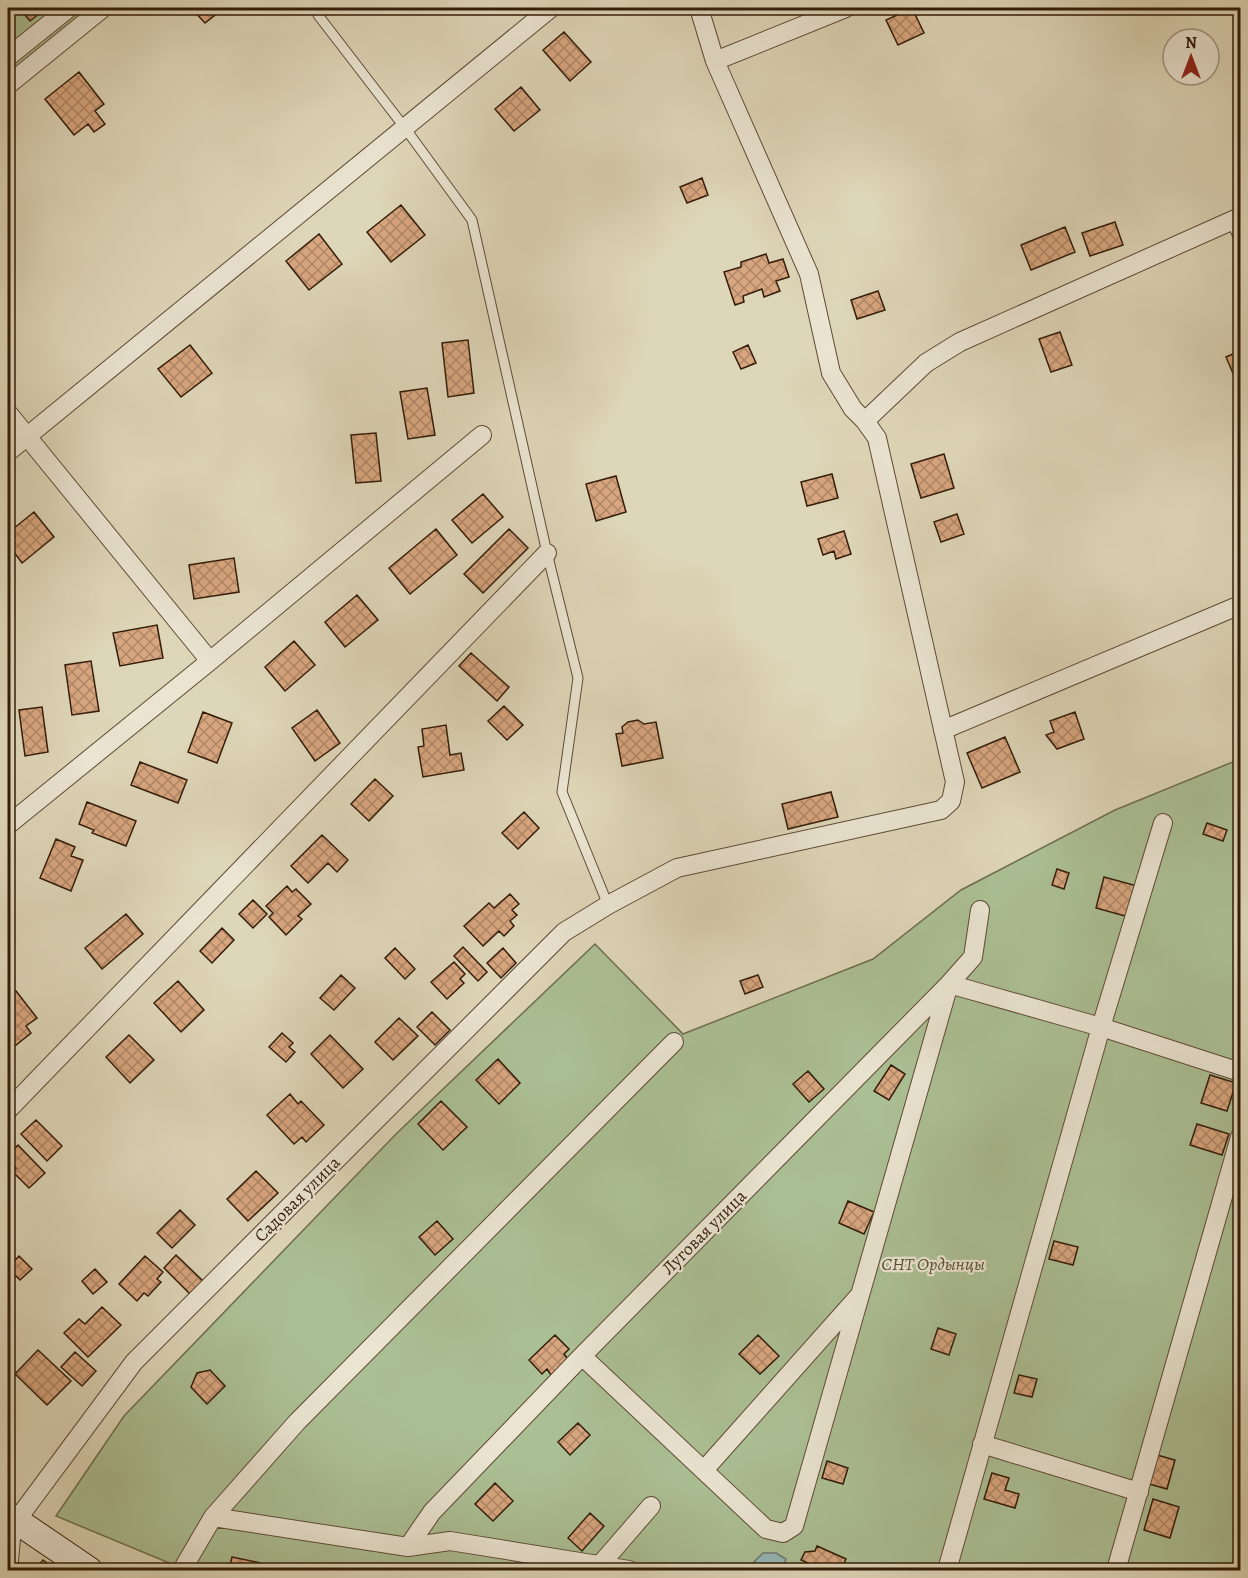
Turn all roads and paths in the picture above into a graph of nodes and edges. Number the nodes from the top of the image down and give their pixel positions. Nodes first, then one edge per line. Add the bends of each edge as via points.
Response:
1 (69, 8) edge
2 (103, 8) edge
3 (327, 8) edge
4 (551, 8) edge
5 (699, 8) edge
6 (846, 8) edge
7 (314, 11) edge
8 (8, 57) edge
9 (715, 62) junction
10 (8, 85) edge
11 (405, 128) junction
12 (1236, 219) edge
13 (1240, 241) edge
14 (8, 412) edge
15 (865, 421) junction
16 (482, 435) dead end
17 (26, 436) junction
18 (8, 452) edge
19 (547, 554) junction
20 (1240, 605) edge
21 (210, 661) junction
22 (943, 730) junction
23 (1163, 823) dead end
24 (8, 825) edge
25 (608, 906) junction
26 (980, 910) dead end
27 (949, 984) junction
28 (1101, 1027) junction
29 (674, 1042) dead end
30 (1240, 1072) edge
31 (8, 1110) edge
32 (1240, 1137) edge
33 (861, 1293) junction
34 (582, 1356) junction
35 (982, 1444) junction
36 (704, 1470) junction
37 (1139, 1492) junction
38 (651, 1506) dead end
39 (213, 1517) junction
40 (12, 1518) edge
41 (408, 1547) junction
42 (9, 1550) edge
43 (600, 1565) junction
44 (8, 1570) edge
45 (89, 1570) edge
46 (182, 1570) edge
47 (629, 1570) edge
48 (947, 1570) edge
49 (1116, 1570) edge

1 - 8 street
2 - 10 street
3 - 7 lane
4 - 11 street
5 - 9 street, Садовая улица
6 - 9 street
7 - 11 lane
9 - 15 street, Садовая улица via 809,274 831,373
11 - 17 street
11 - 19 lane via 472,220
12 - 13 lane
12 - 15 street via 960,342 926,363
14 - 17 street
15 - 22 street, Садовая улица via 877,438
16 - 21 street
17 - 18 street
17 - 21 street
19 - 25 lane via 578,678 562,792
19 - 31 street
20 - 22 street
21 - 24 street
22 - 25 street, Садовая улица via 955,782 951,801 941,810 677,868
23 - 28 street
25 - 40 street, Садовая улица via 564,932 134,1362
26 - 27 street, Луговая улица via 973,957
27 - 28 street
27 - 33 street
27 - 34 street, Луговая улица
28 - 30 street
28 - 35 street
29 - 39 street via 305,1413
32 - 37 street
33 - 36 street
33 - 36 street via 794,1526 783,1533 766,1529
34 - 36 street
34 - 41 street, Луговая улица via 432,1512
35 - 37 street
35 - 48 street
37 - 49 street
38 - 43 street
39 - 41 street
39 - 46 street
40 - 42 street
40 - 45 street
41 - 43 street via 450,1541
42 - 44 street
43 - 47 street

